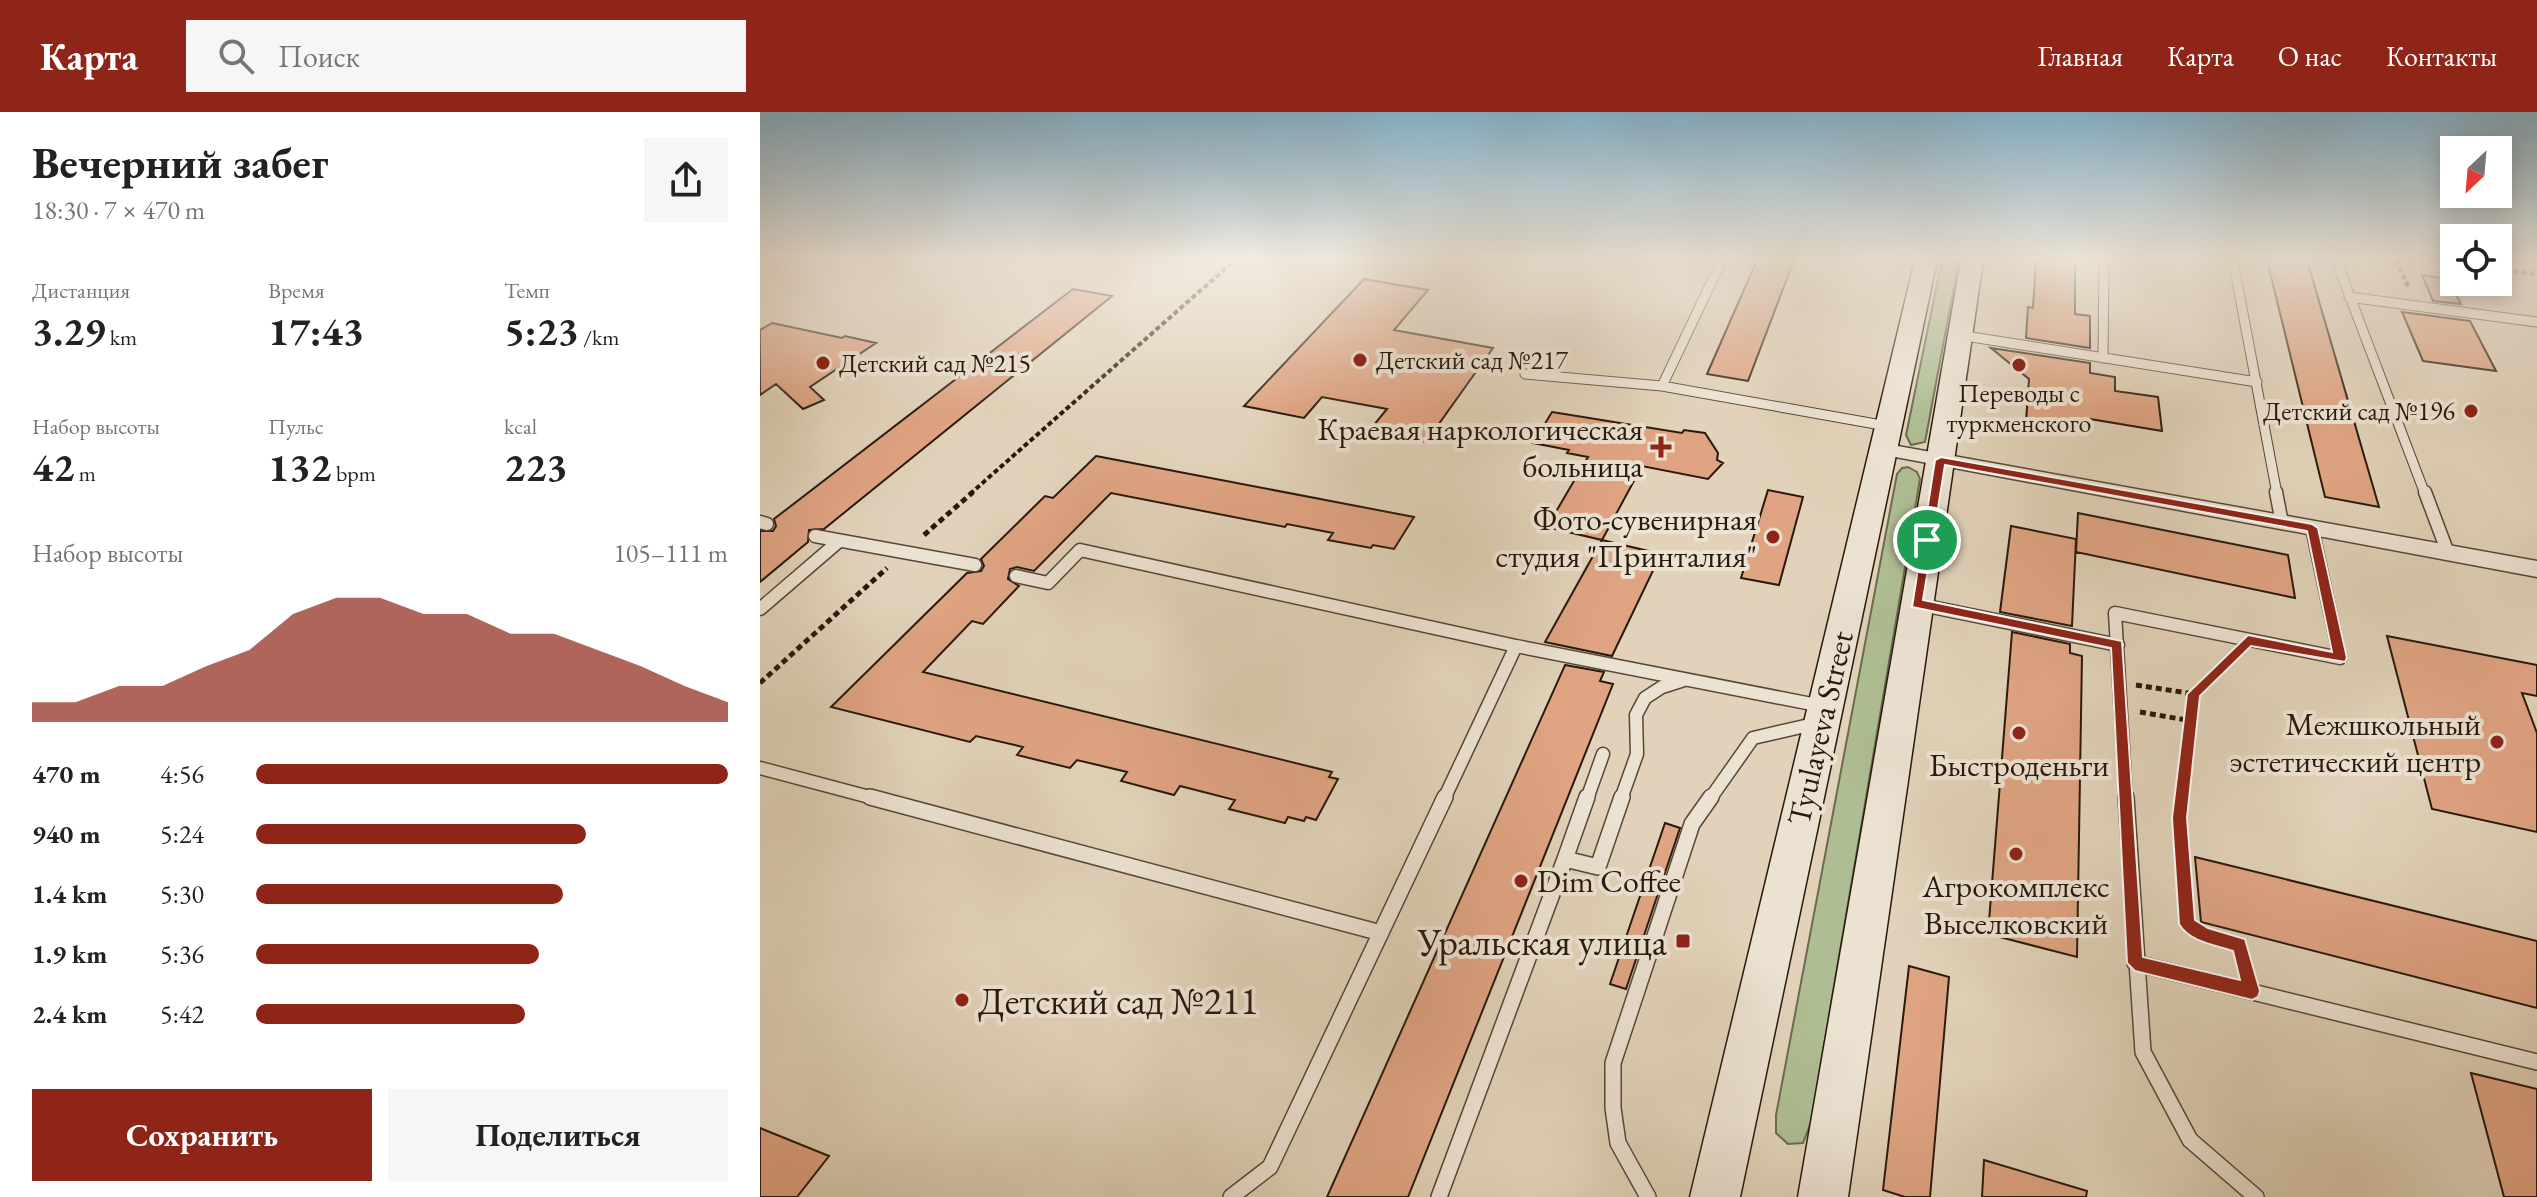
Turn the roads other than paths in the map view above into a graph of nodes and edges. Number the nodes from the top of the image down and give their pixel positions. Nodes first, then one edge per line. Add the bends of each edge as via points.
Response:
1 (1698, 311) edge
2 (1914, 311) edge
3 (1963, 311) edge
4 (2103, 311) edge
5 (2243, 311) edge
6 (2354, 311) edge
7 (2452, 311) edge
8 (2537, 322) edge
9 (1959, 335) junction
10 (2103, 358) junction
11 (1525, 374) dead end
12 (2257, 382) junction
13 (1662, 386) junction
14 (1884, 438) junction
15 (1941, 460) junction
16 (2282, 523) junction
17 (2312, 528) junction
18 (815, 536) dead end
19 (838, 542) junction
20 (2448, 553) junction
21 (975, 565) dead end
22 (2537, 569) edge
23 (1016, 576) dead end
24 (1916, 604) junction
25 (760, 609) edge
26 (2118, 645) junction
27 (1516, 646) junction
28 (1687, 679) junction
29 (1823, 715) junction
30 (1603, 754) dead end
31 (760, 768) edge
32 (1565, 859) junction
33 (1381, 933) junction
34 (2135, 963) junction
35 (2537, 1062) edge
36 (1231, 1197) edge
37 (1439, 1197) edge
38 (1648, 1197) edge
39 (1715, 1197) edge
40 (1823, 1197) edge
41 (2256, 1197) edge

1 - 13 lane
2 - 14 main road, Tyulayeva Street
3 - 9 main road
4 - 10 lane
5 - 12 lane
6 - 20 lane
7 - 8 lane
9 - 10 lane
9 - 15 main road
10 - 12 lane
11 - 13 lane
12 - 16 lane
13 - 14 lane
14 - 15 street
14 - 29 main road, Tyulayeva Street
15 - 16 street
15 - 24 main road
16 - 17 street
17 - 20 street
17 - 26 lane via 2340,658 2115,613
18 - 19 lane
19 - 21 lane
19 - 25 lane
20 - 22 street
23 - 27 lane via 1048,583 1080,550
24 - 26 lane
24 - 40 main road
26 - 34 lane
27 - 28 lane
27 - 33 lane
28 - 29 lane
28 - 32 lane via 1645,698 1636,715 1637,754 1598,867
29 - 38 lane via 1753,738 1692,824 1613,1063 1618,1143
29 - 39 main road, Tyulayeva Street
30 - 32 lane
31 - 33 lane
32 - 37 lane
33 - 36 lane via 1270,1167
34 - 35 lane
34 - 41 lane via 2143,1052 2190,1140

